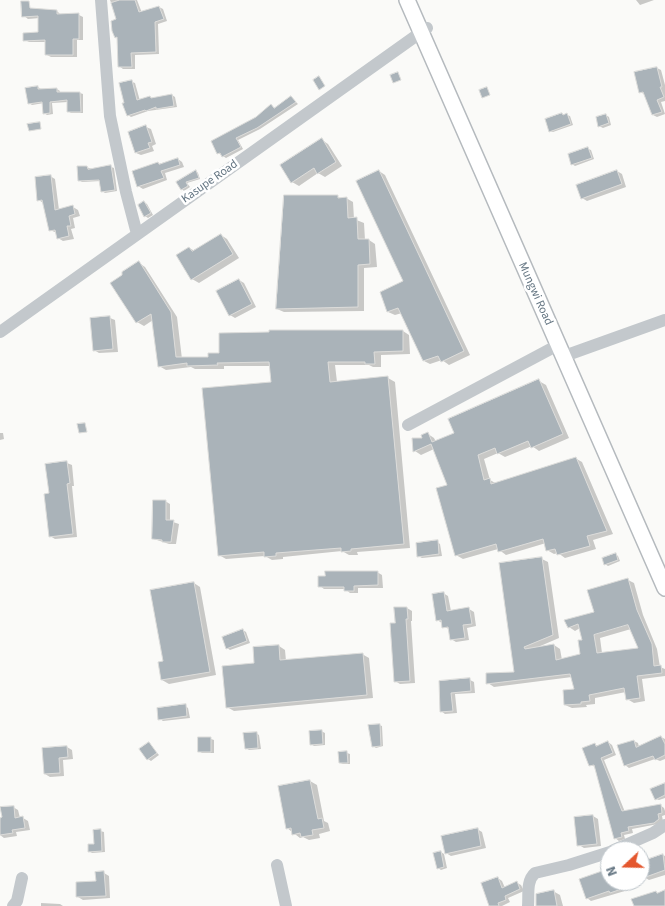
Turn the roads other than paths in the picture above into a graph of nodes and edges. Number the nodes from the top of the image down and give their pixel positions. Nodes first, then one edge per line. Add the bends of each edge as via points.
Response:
1 (101, 0) edge
2 (407, 0) edge
3 (416, 0) edge
4 (424, 31) junction
5 (137, 234) junction
6 (665, 320) edge
7 (0, 332) edge
8 (564, 349) junction
9 (408, 425) dead end
10 (665, 571) edge
11 (665, 588) edge
12 (665, 825) edge
13 (634, 841) edge
14 (600, 855) edge
15 (278, 865) dead end
16 (22, 878) dead end
17 (13, 906) edge
18 (286, 906) edge
19 (528, 906) edge

1 - 5 street via 110,116
2 - 4 main road, Mungwi Road
3 - 4 main road, Mungwi Road
4 - 5 street, Kasupe Road
4 - 8 main road, Mungwi Road
5 - 7 street, Kasupe Road
6 - 8 street
8 - 9 street
8 - 10 main road, Mungwi Road
8 - 11 main road, Mungwi Road
12 - 13 street
14 - 19 street via 531,876
15 - 18 street
16 - 17 street

